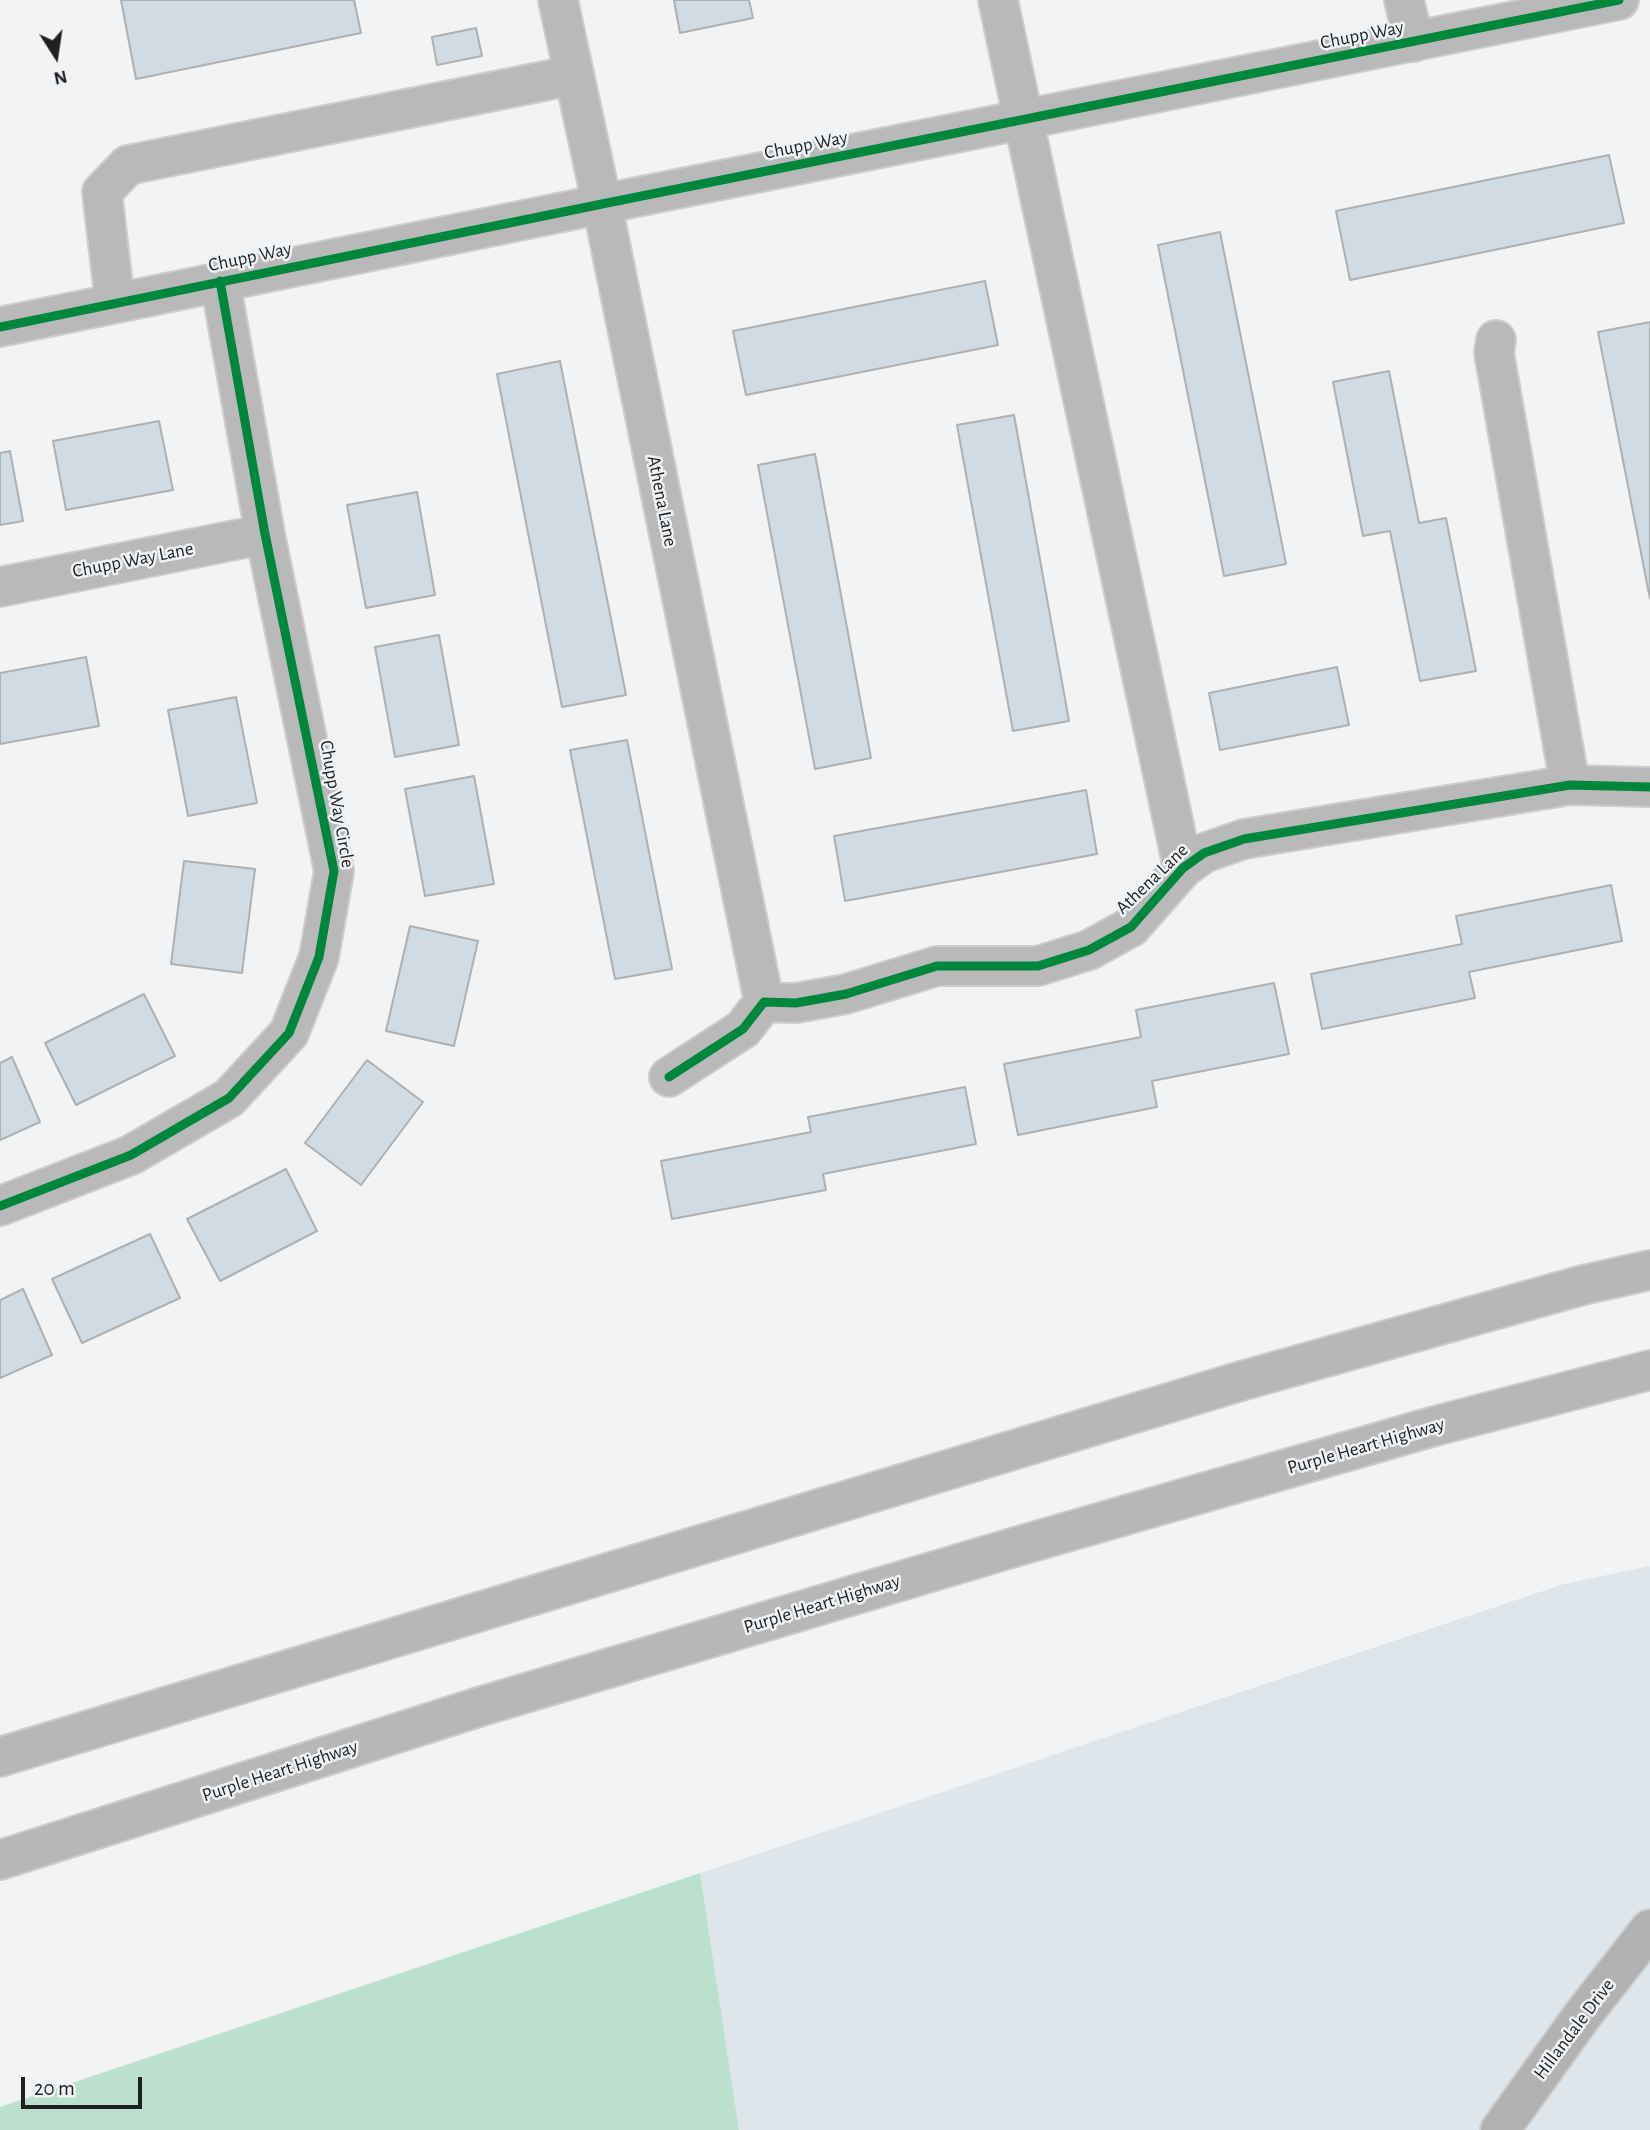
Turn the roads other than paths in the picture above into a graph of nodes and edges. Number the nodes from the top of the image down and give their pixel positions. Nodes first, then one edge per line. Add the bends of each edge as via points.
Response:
1 (558, 0) edge
2 (998, 0) edge
3 (1404, 0) edge
4 (1619, 0) edge
5 (1414, 42) junction
6 (574, 75) junction
7 (1022, 120) junction
8 (602, 204) junction
9 (220, 281) junction
10 (115, 303) junction
11 (0, 327) edge
12 (1496, 340) dead end
13 (265, 534) junction
14 (0, 587) edge
15 (1570, 785) junction
16 (1650, 788) edge
17 (1183, 868) junction
18 (764, 1002) junction
19 (669, 1077) dead end
20 (0, 1206) edge
21 (1650, 1270) edge
22 (1650, 1370) edge
23 (0, 1757) edge
24 (0, 1860) edge
25 (1650, 1928) edge
26 (1500, 2130) edge

1 - 6 street, Athena Lane
2 - 7 street, Athena Lane
3 - 5 street
4 - 5 street, Chupp Way
5 - 7 street, Chupp Way
6 - 8 street, Athena Lane
6 - 10 street via 128,165 102,192
7 - 8 street, Chupp Way
7 - 17 street, Athena Lane
8 - 9 street, Chupp Way
8 - 18 street, Athena Lane
9 - 10 street, Chupp Way
9 - 13 street, Chupp Way Circle
10 - 11 street, Chupp Way
12 - 15 street via 1494,353
13 - 14 street, Chupp Way Lane
13 - 20 street, Chupp Way Circle via 334,871 319,957 289,1033 229,1098 131,1156
15 - 16 street, Athena Lane
15 - 17 street, Athena Lane via 1244,839 1205,853
17 - 18 street, Athena Lane via 1131,927 1089,950 1038,966 937,966 846,994 796,1003
18 - 19 street via 743,1029
21 - 23 highway via 1241,1381
22 - 24 highway, Purple Heart Highway via 1435,1426 988,1555 482,1706
25 - 26 main road, Hillandale Drive

